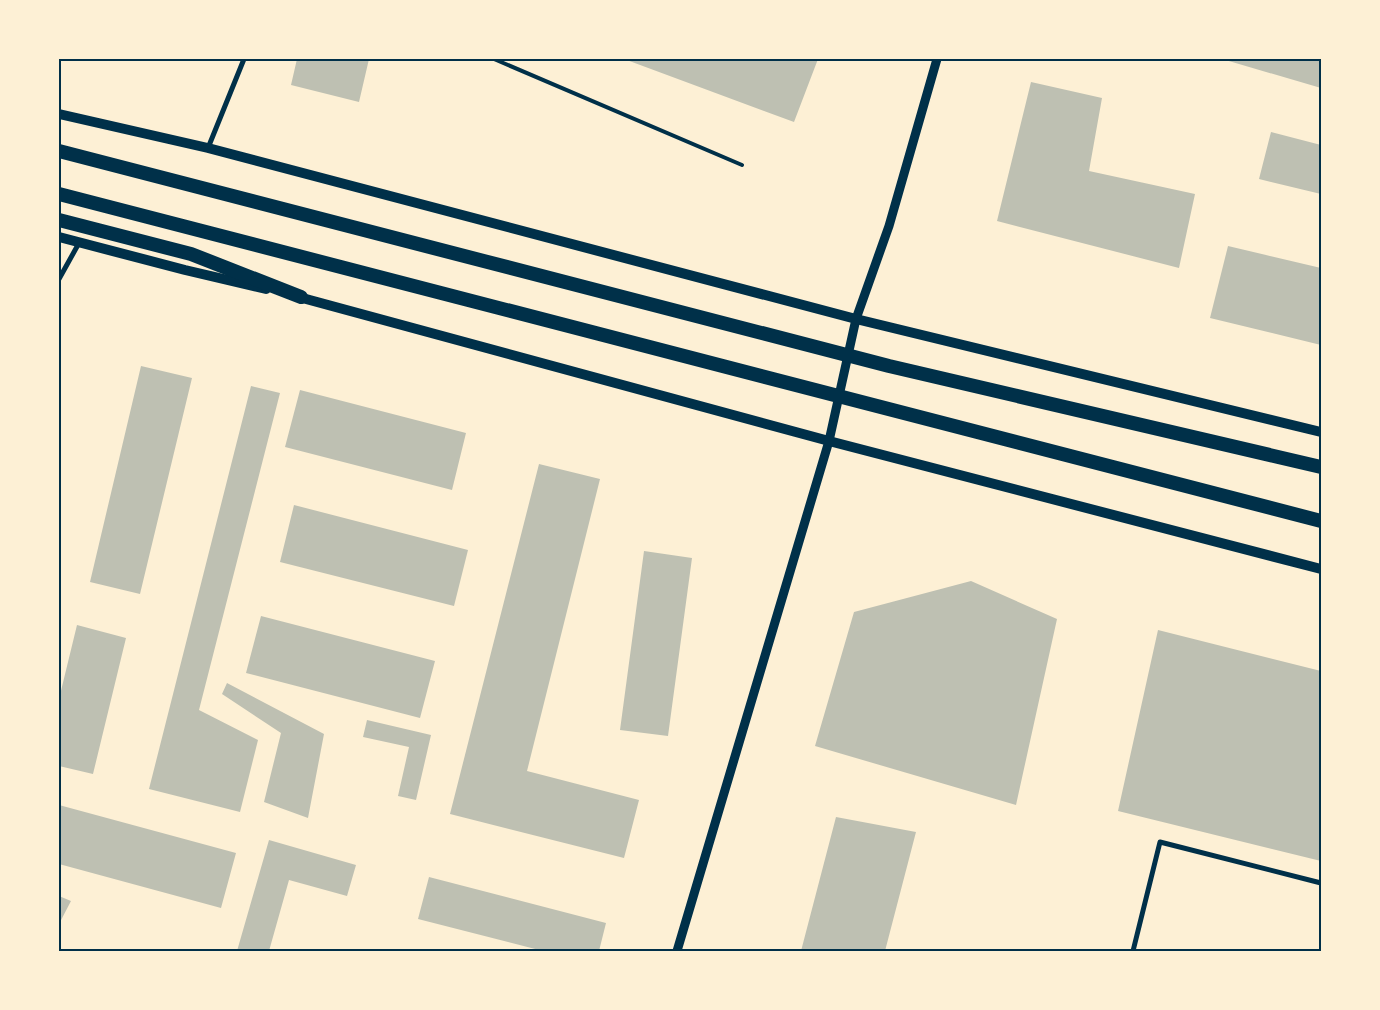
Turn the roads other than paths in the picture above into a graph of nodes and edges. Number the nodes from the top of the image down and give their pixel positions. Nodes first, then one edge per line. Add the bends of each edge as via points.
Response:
1 (244, 59) edge
2 (494, 59) edge
3 (937, 59) edge
4 (59, 114) edge
5 (208, 148) junction
6 (59, 151) edge
7 (742, 164) dead end
8 (59, 194) edge
9 (59, 220) edge
10 (59, 237) edge
11 (80, 242) junction
12 (59, 279) edge
13 (301, 297) junction
14 (856, 319) junction
15 (1321, 432) edge
16 (829, 441) junction
17 (1321, 467) edge
18 (1321, 522) edge
19 (1321, 569) edge
20 (1321, 884) edge
21 (677, 951) edge
22 (1133, 951) edge

1 - 5 street
2 - 7 lane
3 - 14 street via 889,226
4 - 5 main road
5 - 14 main road
6 - 17 highway via 889,366
8 - 18 highway
9 - 13 highway via 191,254
10 - 11 main road
11 - 12 street
11 - 13 main road
13 - 16 main road
14 - 15 main road
14 - 16 street
16 - 19 main road
16 - 21 street
20 - 22 street via 1160,842

